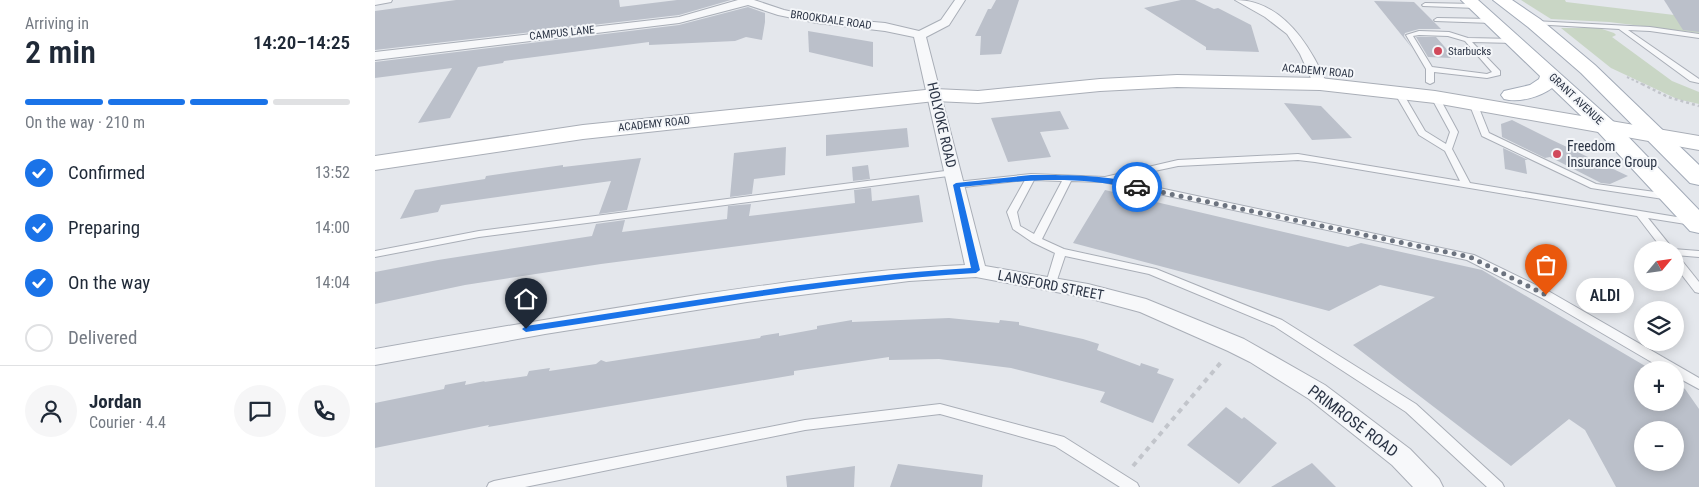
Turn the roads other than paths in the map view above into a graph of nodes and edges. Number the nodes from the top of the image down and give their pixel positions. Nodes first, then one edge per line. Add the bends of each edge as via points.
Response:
1 (387, 0) edge
2 (960, 0) edge
3 (1239, 0) edge
4 (1501, 0) edge
5 (745, 1) edge
6 (375, 2) edge
7 (1473, 3) edge
8 (1425, 5) dead end
9 (1437, 20) dead end
10 (1492, 21) junction
11 (1534, 23) junction
12 (1620, 27) junction
13 (920, 35) junction
14 (1699, 36) edge
15 (1467, 40) junction
16 (1514, 41) junction
17 (375, 56) edge
18 (1550, 74) junction
19 (1317, 77) junction
20 (1699, 81) edge
21 (1432, 83) junction
22 (1398, 92) junction
23 (935, 95) junction
24 (1511, 95) junction
25 (1473, 102) junction
26 (1586, 108) junction
27 (1635, 115) junction
28 (1699, 126) edge
29 (1606, 127) junction
30 (1653, 134) junction
31 (1699, 143) edge
32 (1448, 149) junction
33 (375, 163) edge
34 (1031, 177) junction
35 (1068, 177) junction
36 (1699, 178) edge
37 (955, 179) junction
38 (1103, 180) junction
39 (1467, 185) junction
40 (1673, 198) junction
41 (1640, 214) junction
42 (1698, 224) edge
43 (1036, 240) junction
44 (1661, 241) edge
45 (1061, 252) junction
46 (1684, 253) edge
47 (375, 254) edge
48 (1699, 254) edge
49 (976, 270) junction
50 (1684, 270) edge
51 (1051, 283) junction
52 (1699, 289) edge
53 (375, 356) edge
54 (1660, 361) edge
55 (1270, 363) joint
56 (1684, 375) edge
57 (1699, 384) edge
58 (1127, 484) edge
59 (494, 487) edge
60 (1430, 487) edge
61 (1497, 487) edge

1 - 6 street
2 - 13 street via 948,21
3 - 19 street via 1256,6 1295,35 1310,57
4 - 11 main road
5 - 13 street, BROOKDALE ROAD via 800,16
5 - 17 street, CAMPUS LANE via 679,20
7 - 8 lane
7 - 10 main road, GRANT AVENUE
9 - 10 lane
10 - 16 main road, GRANT AVENUE
11 - 12 lane
11 - 27 main road
12 - 14 lane
12 - 20 lane
13 - 23 street, HOLYOKE ROAD
15 - 16 lane
15 - 21 lane via 1497,73
15 - 21 lane via 1449,34 1409,35
16 - 18 main road, GRANT AVENUE
18 - 24 main road via 1548,82 1539,88
18 - 26 main road, GRANT AVENUE
19 - 21 main road, ACADEMY ROAD
19 - 22 main road, ACADEMY ROAD
19 - 23 main road, ACADEMY ROAD via 1100,85 978,97
21 - 22 main road, ACADEMY ROAD
21 - 24 main road, ACADEMY ROAD
21 - 25 main road, ACADEMY ROAD
21 - 32 lane via 1454,132
22 - 32 lane via 1422,133
23 - 33 main road, ACADEMY ROAD via 583,132
23 - 37 street, HOLYOKE ROAD
24 - 26 main road, ACADEMY ROAD
25 - 29 main road, ACADEMY ROAD
25 - 40 lane via 1485,134 1594,186
26 - 27 main road, ACADEMY ROAD
26 - 29 main road, GRANT AVENUE
27 - 28 main road, ACADEMY ROAD
27 - 30 main road
29 - 30 main road, ACADEMY ROAD
29 - 40 main road, GRANT AVENUE
30 - 31 main road, ACADEMY ROAD
30 - 36 main road
32 - 39 lane
34 - 35 lane
34 - 37 lane
34 - 43 lane via 1012,212 1016,227
35 - 38 lane
35 - 43 lane
37 - 47 lane via 479,234
37 - 49 street, HOLYOKE ROAD
38 - 39 lane via 1178,163 1298,157
38 - 54 lane via 1470,257 1546,295
39 - 41 lane
40 - 42 main road, GRANT AVENUE
41 - 42 lane
41 - 44 lane
43 - 45 lane
45 - 51 lane
45 - 61 lane via 1152,271 1278,323 1411,408
46 - 48 lane
49 - 51 street, LANSFORD STREET
49 - 53 street, LANSFORD STREET via 909,274 747,295
50 - 52 lane
51 - 55 street, LANSFORD STREET via 1146,306
55 - 60 street, PRIMROSE ROAD via 1332,404 1401,457
56 - 57 lane
58 - 59 lane via 1059,441 940,409 805,425

